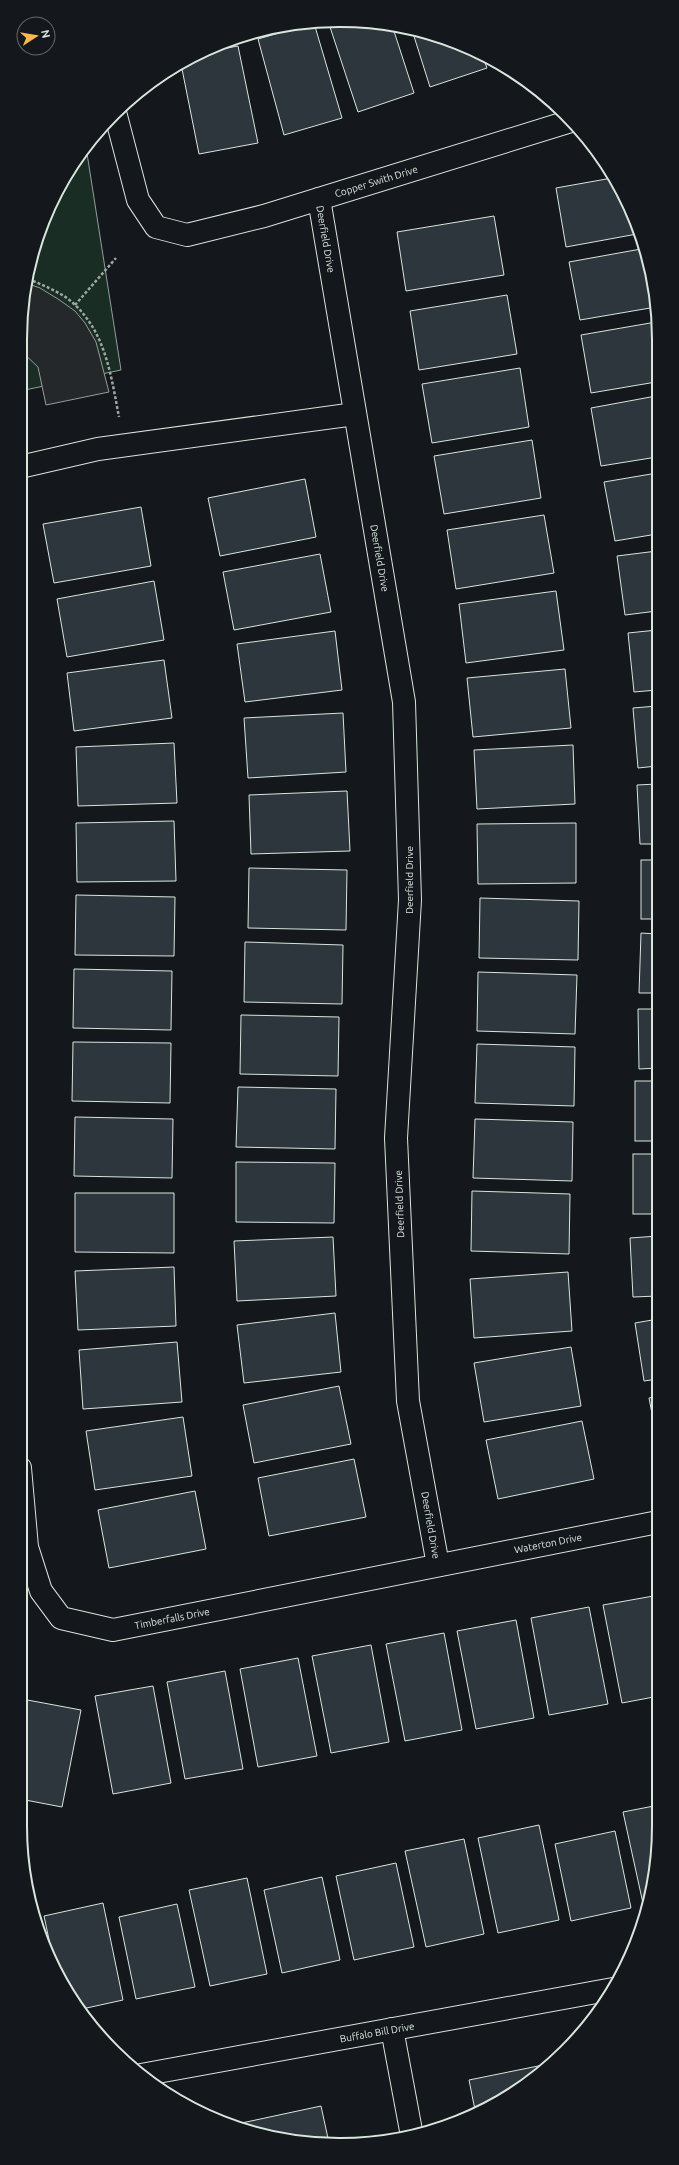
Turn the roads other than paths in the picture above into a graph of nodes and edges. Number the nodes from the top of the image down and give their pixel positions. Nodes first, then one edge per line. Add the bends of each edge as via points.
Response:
1 (117, 121) edge
2 (565, 124) edge
3 (319, 199) junction
4 (355, 414) junction
5 (27, 465) edge
6 (652, 1523) edge
7 (27, 1547) edge
8 (438, 1565) junction
9 (604, 1991) edge
10 (392, 2029) junction
11 (150, 2073) edge
12 (411, 2129) edge

1 - 3 street, Copper Swith Drive via 138,200 156,227 187,235
2 - 3 street, Copper Swith Drive
3 - 4 street, Deerfield Drive
4 - 5 street via 98,449
4 - 8 street, Deerfield Drive via 404,702 410,900 396,1138 408,1401
6 - 8 street, Waterton Drive
7 - 8 street, Timberfalls Drive via 41,1591 61,1618 113,1630
9 - 10 street, Buffalo Bill Drive
10 - 11 street, Buffalo Bill Drive
10 - 12 street

